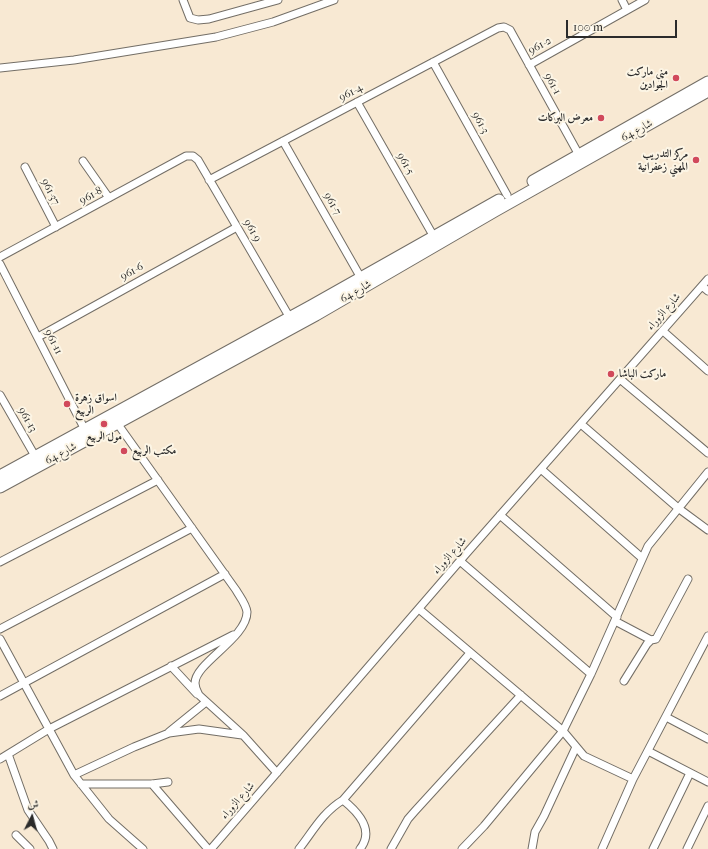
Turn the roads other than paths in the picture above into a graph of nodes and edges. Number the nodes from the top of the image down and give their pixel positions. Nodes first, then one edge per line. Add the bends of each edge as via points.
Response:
1 (184, 0) edge
2 (276, 0) edge
3 (334, 0) edge
4 (622, 0) edge
5 (646, 0) edge
6 (627, 10) junction
7 (504, 27) joint
8 (433, 62) junction
9 (529, 64) junction
10 (0, 68) edge
11 (708, 82) edge
12 (708, 91) edge
13 (357, 102) junction
14 (283, 141) junction
15 (579, 155) junction
16 (193, 156) joint
17 (83, 160) dead end
18 (26, 168) dead end
19 (208, 180) junction
20 (507, 195) junction
21 (109, 198) junction
22 (56, 227) junction
23 (237, 227) junction
24 (434, 237) junction
25 (0, 257) edge
26 (0, 264) edge
27 (361, 278) junction
28 (708, 279) edge
29 (702, 286) junction
30 (708, 291) edge
31 (290, 318) junction
32 (662, 330) junction
33 (38, 337) junction
34 (708, 371) edge
35 (620, 379) junction
36 (0, 395) edge
37 (117, 423) junction
38 (580, 424) junction
39 (85, 430) junction
40 (708, 453) edge
41 (35, 456) junction
42 (541, 469) junction
43 (0, 476) edge
44 (707, 476) edge
45 (158, 480) junction
46 (0, 487) edge
47 (678, 508) junction
48 (500, 515) junction
49 (192, 528) junction
50 (708, 530) edge
51 (642, 558) junction
52 (460, 561) junction
53 (0, 562) edge
54 (225, 574) junction
55 (688, 579) dead end
56 (418, 609) junction
57 (616, 619) junction
58 (0, 629) edge
59 (239, 632) junction
60 (708, 636) edge
61 (0, 639) edge
62 (651, 640) junction
63 (470, 653) junction
64 (171, 666) junction
65 (591, 674) junction
66 (624, 681) dead end
67 (24, 682) junction
68 (199, 695) junction
69 (520, 695) junction
70 (0, 696) edge
71 (206, 702) junction
72 (666, 717) junction
73 (49, 728) junction
74 (563, 731) junction
75 (169, 733) junction
76 (243, 735) junction
77 (708, 739) edge
78 (576, 747) junction
79 (648, 751) junction
80 (8, 754) junction
81 (0, 759) edge
82 (277, 773) junction
83 (690, 773) junction
84 (74, 775) junction
85 (633, 779) junction
86 (168, 782) dead end
87 (708, 782) edge
88 (81, 784) junction
89 (152, 784) junction
90 (343, 800) junction
91 (708, 806) edge
92 (16, 835) dead end
93 (30, 849) edge
94 (53, 849) edge
95 (143, 849) edge
96 (208, 849) edge
97 (211, 849) edge
98 (299, 849) edge
99 (360, 849) edge
100 (391, 849) edge
101 (462, 849) edge
102 (532, 849) edge
103 (602, 849) edge
104 (653, 849) edge
105 (687, 849) edge

1 - 2 street via 190,18 198,20
3 - 10 street via 274,22 216,37 74,60
4 - 6 street
5 - 6 street, 961-2
6 - 9 street, 961-2
7 - 8 street, 961-4
7 - 9 street, 961-1 via 510,30
8 - 13 street, 961-4
8 - 20 street, 961-3
9 - 15 street, 961-1
11 - 15 main road, شارع 64
12 - 37 main road, شارع 64 via 316,315
13 - 14 street, 961-4
13 - 24 street, 961-5
14 - 19 street, 961-4
14 - 27 street, 961-7
15 - 20 main road, شارع 64
16 - 19 street, 961-9 via 198,160
16 - 21 street, 961-8 via 186,156
17 - 21 street
18 - 22 street, 961-37
19 - 23 street, 961-9
20 - 24 main road, شارع 64
21 - 22 street, 961-8
22 - 25 street, 961-8
23 - 31 street, 961-9
23 - 33 street, 961-6
24 - 27 main road, شارع 64
26 - 33 street, 961-11
27 - 31 main road, شارع 64
28 - 29 street, شارع الزوراء
29 - 30 street
29 - 32 street, شارع الزوراء
31 - 39 main road, شارع 64
32 - 34 street
32 - 35 street, شارع الزوراء
33 - 39 street, 961-11
35 - 38 street, شارع الزوراء
35 - 40 street
36 - 41 street, 961-13
37 - 45 street
37 - 46 main road, شارع 64
38 - 42 street, شارع الزوراء
38 - 47 street
39 - 41 main road, شارع 64
41 - 43 main road, شارع 64
42 - 48 street, شارع الزوراء
42 - 51 street
44 - 47 street
45 - 49 street
45 - 53 street
47 - 50 street
47 - 51 street via 648,546
48 - 52 street, شارع الزوراء
48 - 57 street
49 - 54 street
49 - 58 street
51 - 57 street
52 - 56 street, شارع الزوراء
52 - 65 street
54 - 59 street via 246,608 247,614
54 - 67 street
55 - 62 street via 656,639
56 - 63 street
56 - 82 street, شارع الزوراء
57 - 62 street
57 - 65 street
59 - 64 street
59 - 68 street via 201,670 195,682
60 - 72 street
61 - 67 street
62 - 66 street
63 - 69 street
63 - 90 street
64 - 68 street
64 - 73 street
65 - 74 street
67 - 70 street
67 - 73 street
68 - 71 street
69 - 74 street
69 - 100 street via 408,819
71 - 75 street
71 - 76 street
72 - 77 street
72 - 79 street
73 - 80 street
73 - 84 street
74 - 78 street
74 - 101 street
75 - 76 street via 198,729
75 - 84 street
76 - 82 street
78 - 85 street via 584,756
78 - 102 street via 535,832
79 - 83 street
79 - 85 street
80 - 81 street
80 - 94 street via 28,810
82 - 97 street, شارع الزوراء
83 - 87 street
83 - 104 street
84 - 88 street
85 - 103 street
86 - 89 street
88 - 89 street
88 - 95 street via 109,819
89 - 96 street
90 - 98 street via 325,814
90 - 99 street via 364,823 366,842
91 - 105 street
92 - 93 street

